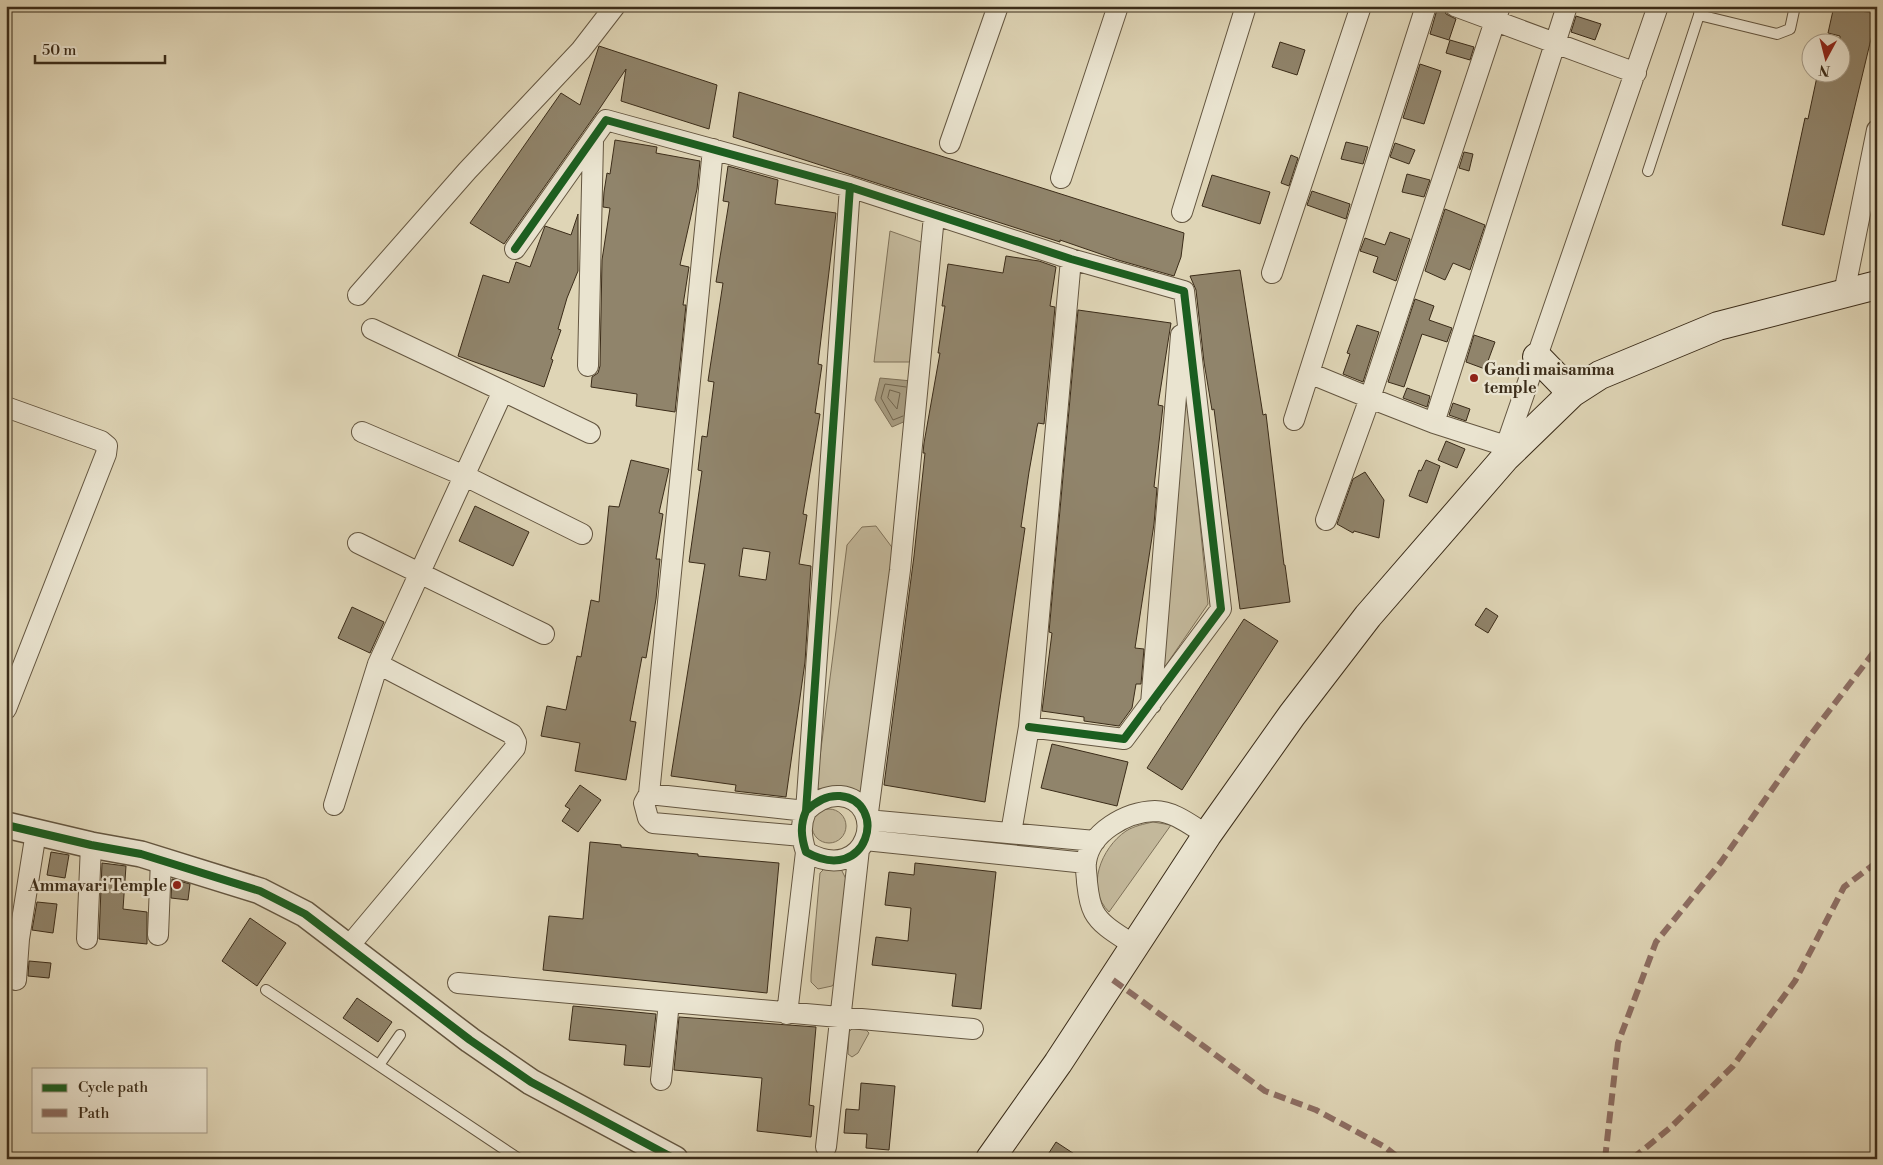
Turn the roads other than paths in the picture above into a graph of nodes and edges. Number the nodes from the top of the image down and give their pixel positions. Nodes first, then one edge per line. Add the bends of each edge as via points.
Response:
1 (615, 6) edge
2 (998, 6) edge
3 (1118, 6) edge
4 (1246, 6) edge
5 (1361, 6) edge
6 (1426, 6) edge
7 (1455, 6) edge
8 (1568, 6) edge
9 (1658, 6) edge
10 (1795, 6) edge
11 (1700, 11) edge
12 (1498, 14) edge
13 (1554, 43) junction
14 (1636, 73) junction
15 (1877, 130) edge
16 (593, 141) junction
17 (950, 144) dead end
18 (713, 149) junction
19 (1648, 170) dead end
20 (1061, 178) dead end
21 (850, 188) junction
22 (1182, 212) dead end
23 (934, 216) junction
24 (515, 249) dead end
25 (1071, 259) junction
26 (1272, 273) dead end
27 (1877, 285) edge
28 (1184, 291) junction
29 (1844, 293) junction
30 (358, 295) dead end
31 (372, 329) dead end
32 (1537, 357) junction
33 (588, 366) dead end
34 (1309, 373) junction
35 (503, 391) junction
36 (1572, 393) junction
37 (1370, 398) junction
38 (6, 406) edge
39 (1294, 420) dead end
40 (1434, 423) junction
41 (362, 432) dead end
42 (590, 433) dead end
43 (1506, 452) junction
44 (464, 476) junction
45 (1326, 520) dead end
46 (582, 534) dead end
47 (358, 543) dead end
48 (420, 573) junction
49 (544, 634) dead end
50 (378, 664) junction
51 (1151, 704) junction
52 (6, 709) edge
53 (1029, 727) junction
54 (649, 794) junction
55 (334, 805) dead end
56 (806, 811) junction
57 (867, 820) junction
58 (6, 825) edge
59 (36, 832) junction
60 (1011, 833) junction
61 (1207, 835) junction
62 (1094, 841) junction
63 (804, 844) junction
64 (862, 845) junction
65 (91, 846) junction
66 (161, 860) junction
67 (1086, 863) junction
68 (158, 934) dead end
69 (87, 939) dead end
70 (349, 946) junction
71 (1135, 946) junction
72 (16, 980) dead end
73 (458, 983) dead end
74 (266, 990) dead end
75 (668, 1002) junction
76 (787, 1014) junction
77 (842, 1019) junction
78 (973, 1029) dead end
79 (400, 1035) dead end
80 (378, 1065) junction
81 (662, 1080) dead end
82 (826, 1147) dead end
83 (997, 1156) edge
84 (519, 1159) edge
85 (675, 1159) edge

1 - 30 street via 581,50 467,171
2 - 17 street
3 - 20 street
4 - 22 street
5 - 26 street
6 - 34 street
7 - 12 street
8 - 13 street
9 - 14 street
10 - 11 lane via 1790,29 1777,34
11 - 19 lane
12 - 13 street
12 - 37 street
13 - 14 street
13 - 40 street
14 - 32 street
15 - 29 street
16 - 18 street via 606,120
16 - 24 street
16 - 33 street
18 - 21 street
18 - 54 street
21 - 23 street
21 - 56 street
23 - 25 street
23 - 57 street via 900,570
25 - 28 street
25 - 53 street
27 - 29 main road
28 - 51 street
28 - 51 street via 1221,609
29 - 36 main road via 1718,326 1600,375
31 - 35 street
32 - 36 main road
32 - 43 street
34 - 37 street
34 - 39 street
35 - 42 street
35 - 44 street
36 - 43 main road
37 - 40 street
37 - 45 street
38 - 52 street via 107,446
40 - 43 street
41 - 44 street
43 - 61 main road via 1368,616 1292,715
44 - 46 street
44 - 48 street
47 - 48 street
48 - 49 street
48 - 50 street
50 - 55 street
50 - 70 street via 512,734 516,742 515,748
51 - 53 street via 1124,739
53 - 60 street
54 - 56 street
54 - 63 street via 644,803 648,818 654,823
56 - 57 street via 824,799 846,797 864,810
56 - 63 street via 802,822
57 - 60 street
57 - 64 street
58 - 59 street
59 - 65 street
59 - 72 street via 19,939
60 - 62 street
61 - 62 street via 1175,816 1156,811 1133,815 1101,832
61 - 71 main road
62 - 67 street
63 - 64 street via 822,858 843,860 852,857
63 - 76 street
64 - 67 street
64 - 77 street
65 - 66 street
65 - 69 street
66 - 68 street
66 - 70 street via 260,891 305,914
67 - 71 street via 1088,893 1094,912 1108,928
70 - 85 street via 470,1040 531,1082
71 - 83 main road
73 - 75 street
74 - 80 lane
75 - 76 street
75 - 81 street
76 - 77 street
77 - 78 street
77 - 82 street
79 - 80 lane
80 - 84 lane

